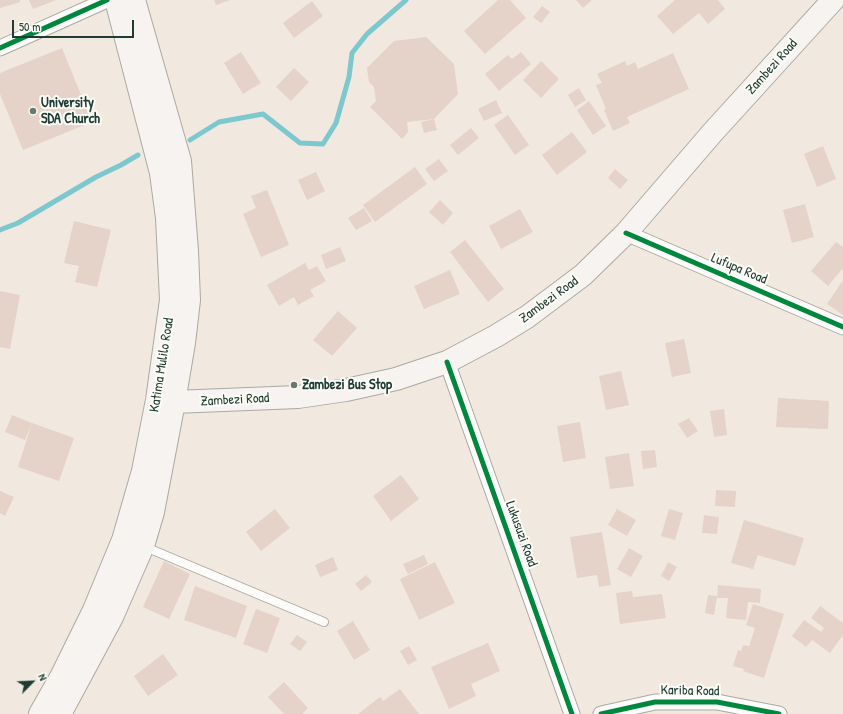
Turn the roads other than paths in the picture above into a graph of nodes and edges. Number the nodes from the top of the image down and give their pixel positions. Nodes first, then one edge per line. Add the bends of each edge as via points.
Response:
1 (108, 0) edge
2 (116, 0) edge
3 (134, 0) edge
4 (833, 0) edge
5 (0, 48) edge
6 (626, 233) junction
7 (843, 327) edge
8 (446, 362) junction
9 (166, 401) junction
10 (143, 546) junction
11 (324, 622) dead end
12 (40, 714) edge
13 (60, 714) edge
14 (572, 714) edge
15 (601, 714) edge
16 (778, 714) edge

1 - 5 street
2 - 9 main road, Katima Mulilo Road via 161,173 167,218 171,300
3 - 9 main road, Katima Mulilo Road via 180,161 189,300 184,343
4 - 6 main road, Zambezi Road via 713,132
6 - 7 street, Lufupa Road
6 - 8 main road, Zambezi Road via 583,274 547,303 496,336
8 - 9 main road, Zambezi Road via 396,379 298,397
8 - 14 street, Lukusuzi Road
9 - 10 main road, Katima Mulilo Road via 153,512
9 - 12 main road, Katima Mulilo Road via 123,540 94,610
10 - 11 lane
10 - 13 main road, Katima Mulilo Road via 112,617
15 - 16 street, Kariba Road via 655,702 717,702

